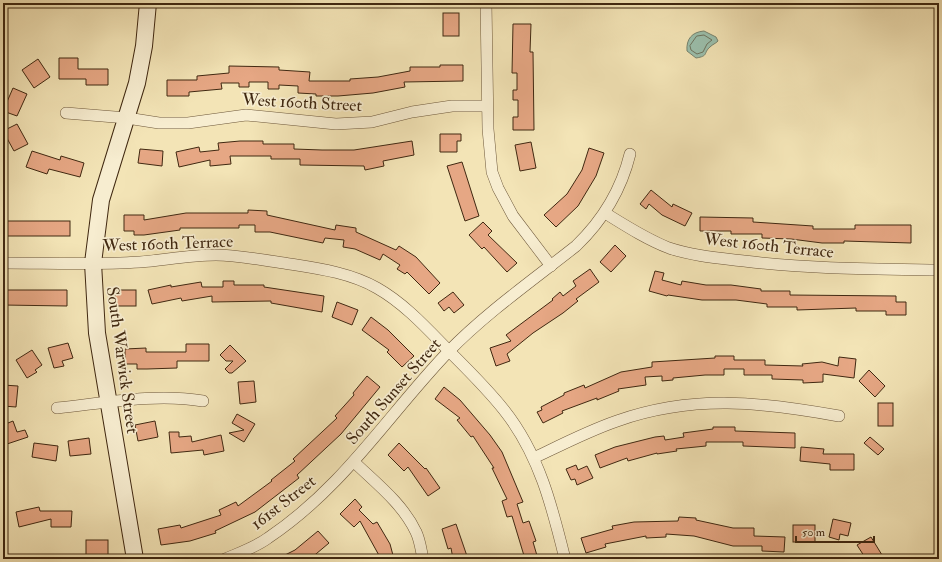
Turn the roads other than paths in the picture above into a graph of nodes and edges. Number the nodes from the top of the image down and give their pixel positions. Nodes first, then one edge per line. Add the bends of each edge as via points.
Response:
1 (148, 3) edge
2 (486, 3) edge
3 (488, 106) junction
4 (66, 113) dead end
5 (127, 118) junction
6 (630, 154) dead end
7 (605, 213) junction
8 (3, 263) edge
9 (93, 263) junction
10 (552, 266) junction
11 (939, 270) edge
12 (449, 351) junction
13 (203, 401) dead end
14 (108, 402) junction
15 (57, 408) dead end
16 (839, 416) dead end
17 (534, 458) junction
18 (354, 462) junction
19 (135, 559) edge
20 (225, 559) edge
21 (423, 559) edge
22 (565, 559) edge

1 - 5 street, South Warwick Street via 139,76
2 - 3 street
3 - 5 street, West 160th Street via 435,108 357,124 246,115 178,124
3 - 10 street via 492,172 498,188 513,216
4 - 5 street, West 160th Street
5 - 9 street, South Warwick Street via 101,200
6 - 7 street, South Sunset Street via 620,186
7 - 10 street, South Sunset Street via 590,232
7 - 11 street, West 160th Terrace via 652,241 703,256 833,269
8 - 9 street, West 160th Terrace
9 - 12 street, West 160th Terrace via 141,262 216,255 254,258 325,270 376,287 397,302
9 - 14 street, South Warwick Street via 97,333
10 - 12 street, South Sunset Street via 478,324
12 - 17 street, West 160th Terrace via 505,411
12 - 18 street, South Sunset Street
13 - 14 street via 162,398
14 - 15 street
14 - 19 street, South Warwick Street
16 - 17 street via 766,404 676,406 618,420
17 - 22 street, West 160th Terrace via 552,504
18 - 20 street, 161st Street via 312,504 267,539
18 - 21 street, South Sunset Street via 402,511 416,532

